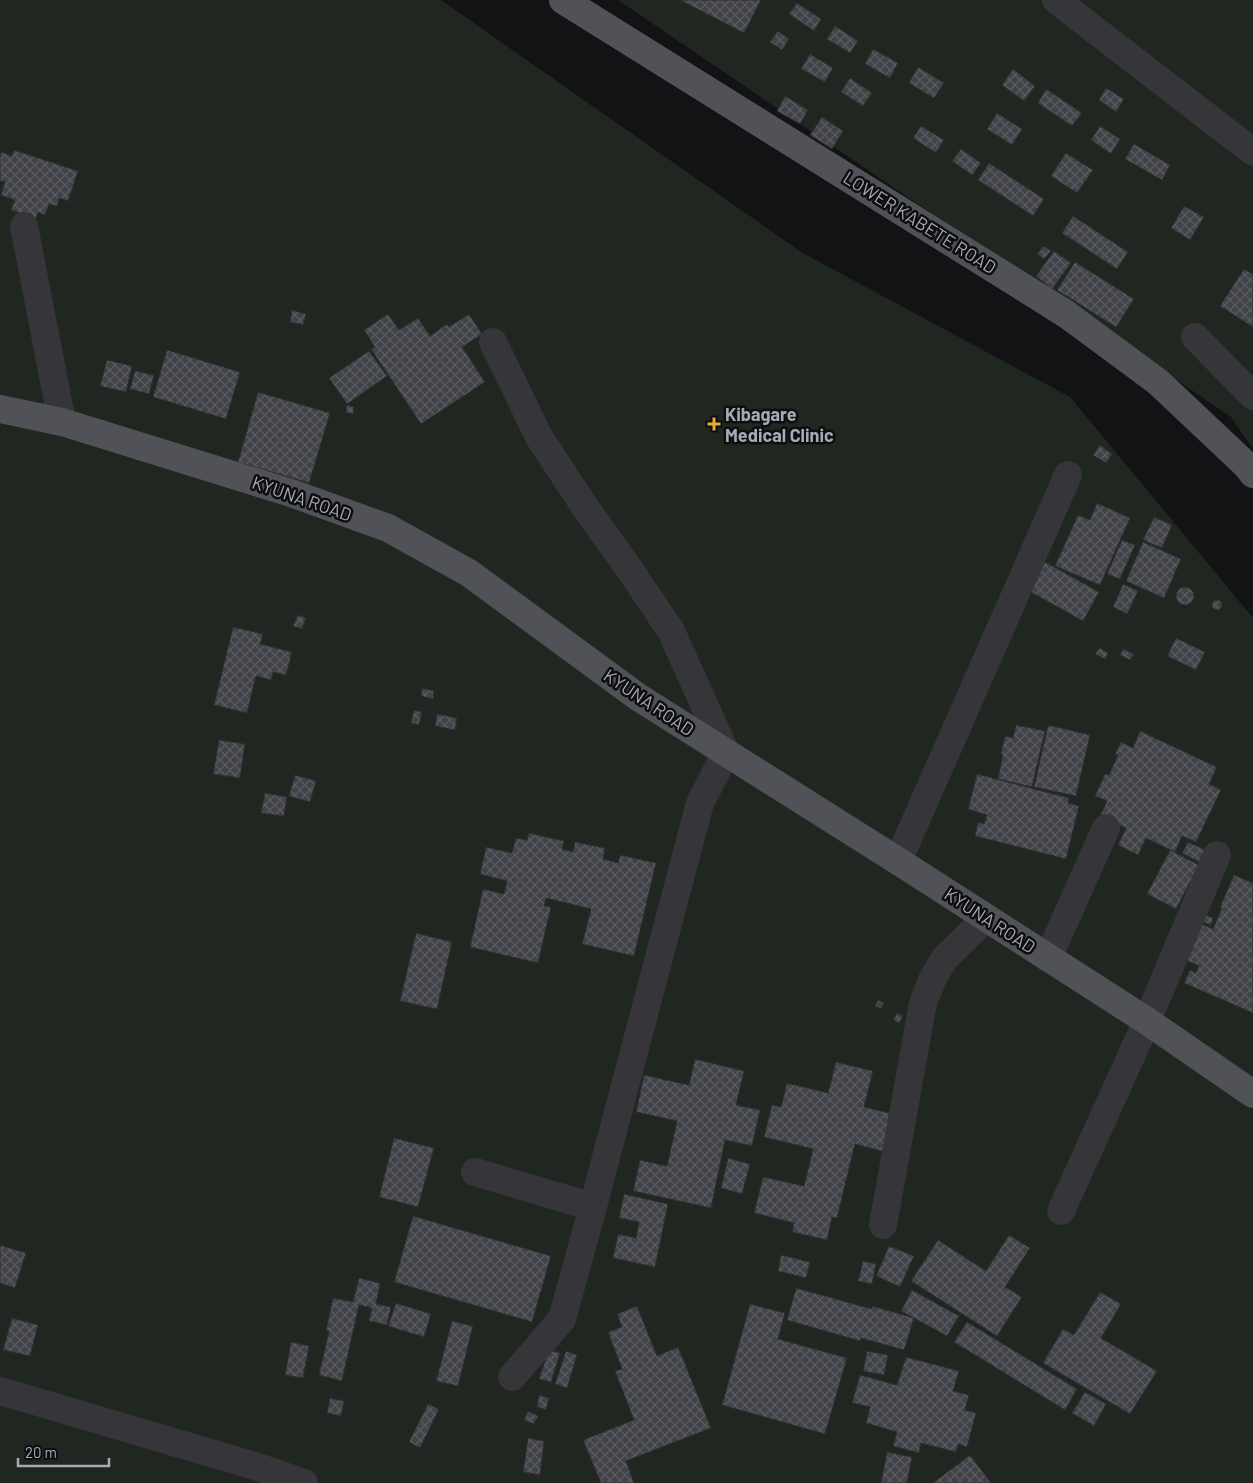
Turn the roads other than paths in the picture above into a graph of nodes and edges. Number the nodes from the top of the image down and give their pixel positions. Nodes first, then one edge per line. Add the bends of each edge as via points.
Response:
1 (563, 0) edge
2 (1056, 0) edge
3 (1253, 152) edge
4 (24, 226) dead end
5 (1195, 337) dead end
6 (493, 342) dead end
7 (1253, 396) edge
8 (0, 409) edge
9 (62, 422) junction
10 (1253, 474) edge
11 (1068, 475) dead end
12 (726, 753) junction
13 (1106, 828) dead end
14 (1217, 855) dead end
15 (898, 861) junction
16 (986, 918) junction
17 (1048, 958) junction
18 (1147, 1021) junction
19 (1253, 1094) edge
20 (475, 1172) dead end
21 (593, 1207) junction
22 (1061, 1211) dead end
23 (883, 1225) dead end
24 (512, 1377) dead end
25 (0, 1391) edge
26 (253, 1475) edge
27 (304, 1483) edge

1 - 10 main road, LOWER KABETE ROAD via 1066,314 1158,382
2 - 3 street
4 - 9 street
5 - 7 street
6 - 12 street via 539,437 671,631
8 - 9 main road, KYUNA ROAD
9 - 12 main road, KYUNA ROAD via 388,528 469,573 638,697
11 - 15 street
12 - 15 main road, KYUNA ROAD
12 - 21 street via 700,803
13 - 17 street
14 - 18 street
15 - 16 main road, KYUNA ROAD
16 - 17 main road, KYUNA ROAD
16 - 23 street via 944,959 923,1003
17 - 18 main road, KYUNA ROAD
18 - 19 main road, KYUNA ROAD
18 - 22 street
20 - 21 street
21 - 24 street via 562,1319
25 - 26 street
26 - 27 street

